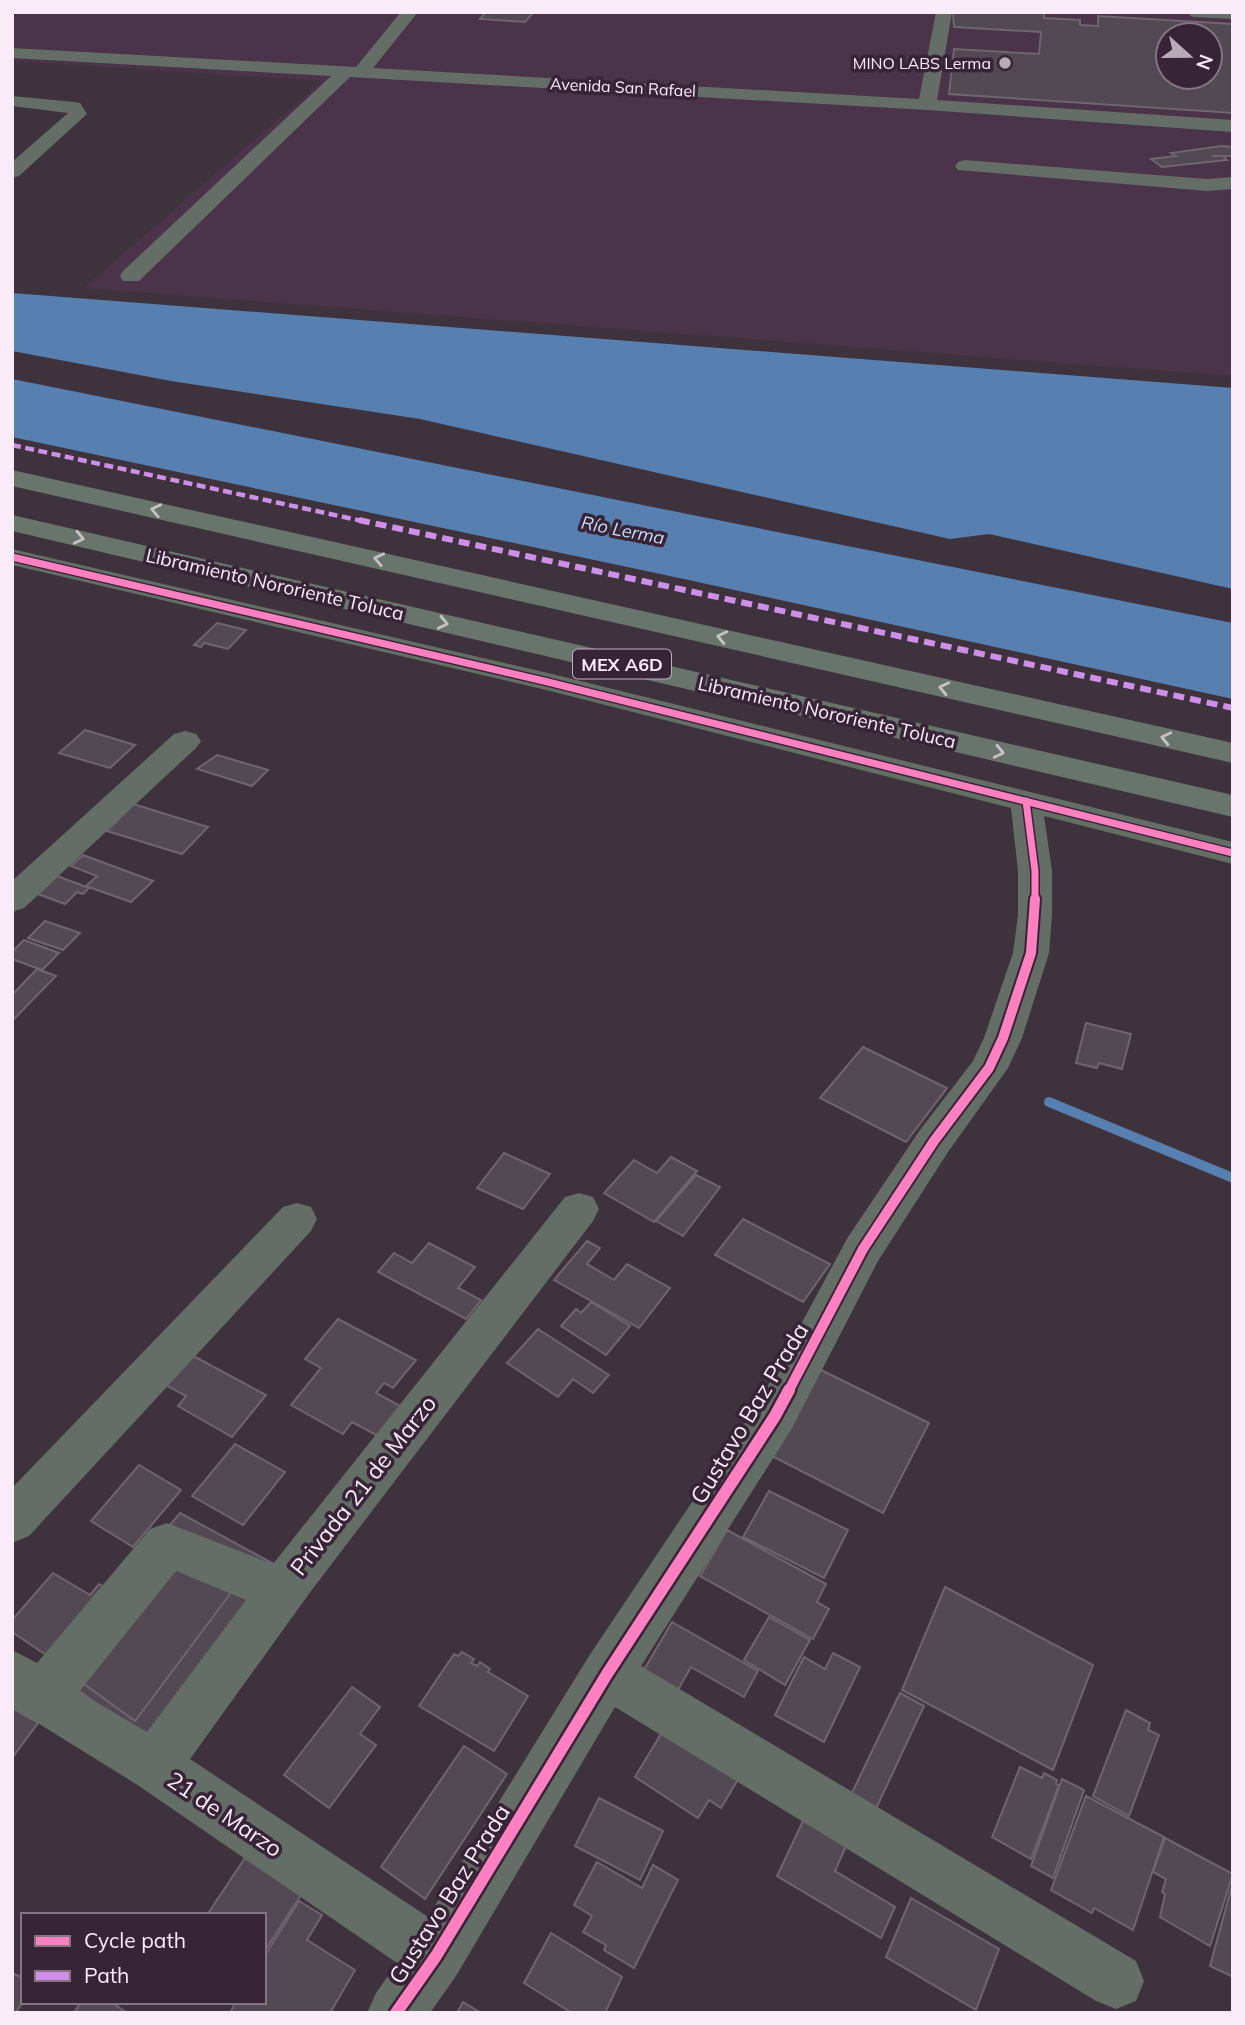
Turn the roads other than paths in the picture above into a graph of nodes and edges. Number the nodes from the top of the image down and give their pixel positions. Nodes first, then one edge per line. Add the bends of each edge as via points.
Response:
1 (410, 12) edge
2 (944, 12) edge
3 (1193, 12) edge
4 (1233, 15) edge
5 (12, 53) edge
6 (353, 73) junction
7 (12, 101) edge
8 (927, 105) junction
9 (1233, 126) edge
10 (965, 166) dead end
11 (12, 172) edge
12 (1233, 183) edge
13 (131, 276) dead end
14 (12, 478) edge
15 (12, 523) edge
16 (12, 557) edge
17 (185, 741) dead end
18 (1233, 752) edge
19 (1026, 801) junction
20 (1233, 806) edge
21 (1233, 852) edge
22 (12, 900) edge
23 (579, 1209) dead end
24 (297, 1219) dead end
25 (12, 1521) edge
26 (282, 1591) junction
27 (607, 1674) junction
28 (26, 1685) edge
29 (154, 1766) junction
30 (436, 1956) junction
31 (1116, 1981) dead end
32 (396, 2013) edge

1 - 6 street
2 - 8 street
3 - 4 street
5 - 6 street, Avenida San Rafael
6 - 8 street, Avenida San Rafael
6 - 13 street
7 - 11 street via 65,105 78,114
8 - 9 street, Avenida San Rafael
10 - 12 street via 1207,185
18 -> 14 highway, MEX A6D
15 -> 20 highway, Libramiento Nororiente Toluca / MEX A6D
16 - 19 street via 548,682
17 - 22 street
19 - 21 street
19 - 27 street, Gustavo Baz Prada via 1035,871 1031,953 989,1068 933,1141 863,1249 775,1416
23 - 26 street, Privada 21 de Marzo
24 - 25 street
26 - 28 street via 167,1545 61,1676
26 - 29 street, Privada 21 de Marzo
27 - 30 street, Gustavo Baz Prada
27 - 31 street
28 - 29 street, 21 de Marzo
29 - 30 street, 21 de Marzo
30 - 32 street, Gustavo Baz Prada

